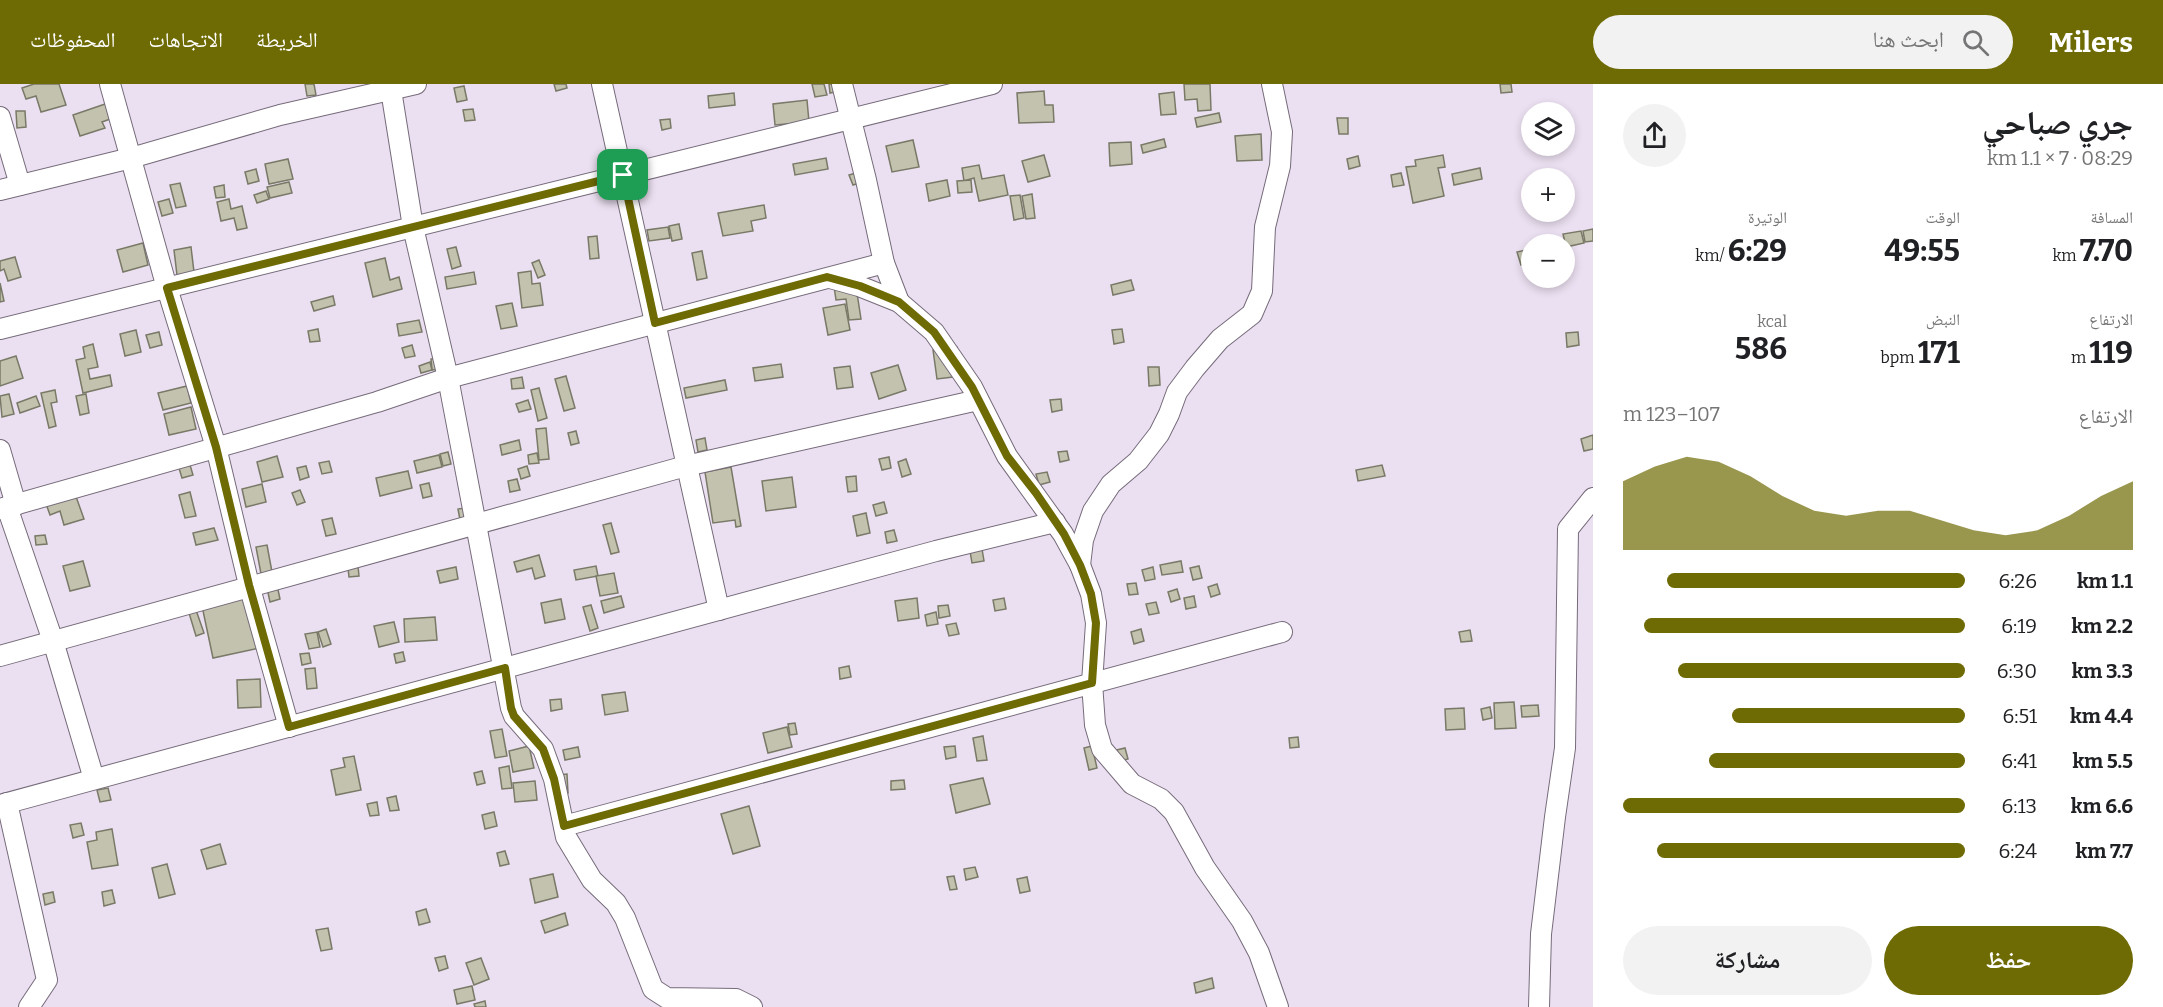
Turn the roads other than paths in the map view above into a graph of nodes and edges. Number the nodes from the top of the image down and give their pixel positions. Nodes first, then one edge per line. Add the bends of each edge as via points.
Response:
1 (110, 84) edge
2 (416, 84) edge
3 (602, 84) edge
4 (842, 84) edge
5 (992, 84) edge
6 (1272, 84) edge
7 (391, 90) junction
8 (0, 117) edge
9 (850, 118) junction
10 (131, 158) junction
11 (623, 175) junction
12 (20, 185) junction
13 (0, 190) edge
14 (413, 227) junction
15 (884, 263) junction
16 (827, 277) junction
17 (167, 288) junction
18 (899, 302) junction
19 (655, 323) junction
20 (0, 329) edge
21 (448, 378) junction
22 (978, 400) junction
23 (216, 447) junction
24 (0, 450) edge
25 (686, 466) junction
26 (1593, 498) edge
27 (8, 507) edge
28 (1055, 522) junction
29 (474, 524) junction
30 (1080, 565) junction
31 (249, 585) junction
32 (719, 610) junction
33 (1282, 632) dead end
34 (53, 641) junction
35 (0, 656) edge
36 (505, 668) junction
37 (1092, 683) junction
38 (289, 727) junction
39 (94, 779) junction
40 (4, 804) edge
41 (564, 826) junction
42 (29, 1007) edge
43 (752, 1007) edge
44 (1278, 1007) edge
45 (1539, 1007) edge

1 - 10 street
2 - 7 street
3 - 11 street
4 - 9 street
5 - 9 street
6 - 30 street via 1282,132 1280,166 1265,227 1262,291 1252,314 1220,339 1189,376 1177,392 1159,434 1138,461 1111,484 1093,511
7 - 10 street
7 - 14 street
8 - 12 street
9 - 11 street
9 - 15 street
10 - 12 street
10 - 17 street
11 - 14 street
11 - 19 street
12 - 13 street
14 - 17 street
14 - 21 street
15 - 16 street
15 - 18 street
16 - 18 street
16 - 19 street
17 - 20 street
17 - 23 street
18 - 22 street via 934,332
19 - 21 street
19 - 25 street
21 - 23 street
21 - 29 street
22 - 25 street
22 - 28 street via 1007,456
23 - 27 street
23 - 31 street
24 - 27 street
25 - 29 street
25 - 32 street
26 - 45 street via 1568,529 1565,748 1541,934
27 - 34 street
28 - 30 street
28 - 32 street via 936,550
29 - 31 street
29 - 36 street
30 - 37 street via 1096,623
31 - 34 street
31 - 38 street
32 - 36 street
33 - 37 street
34 - 35 street
34 - 39 street
36 - 38 street
36 - 41 street via 511,708 543,749
37 - 41 street
37 - 44 street via 1095,725 1102,749 1132,784 1161,799 1174,812 1259,952
38 - 39 street
39 - 40 street
40 - 42 street via 47,980
41 - 43 street via 566,837 592,880 616,903 625,918 653,989 659,995 736,999

